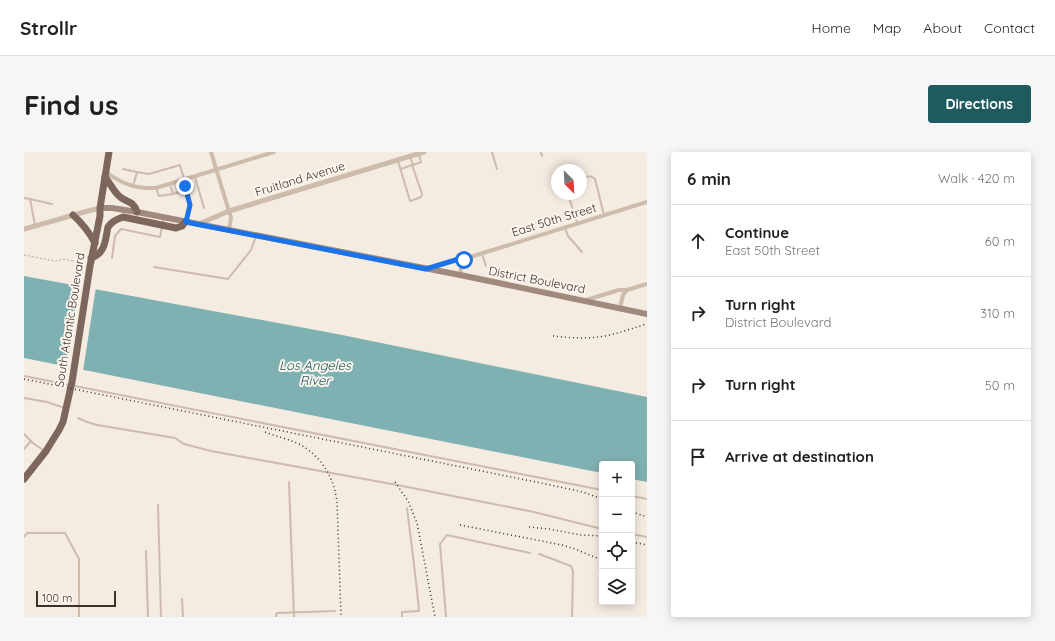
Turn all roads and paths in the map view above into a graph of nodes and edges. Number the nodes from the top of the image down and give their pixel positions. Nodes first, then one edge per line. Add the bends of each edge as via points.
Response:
1 (109, 152) edge
2 (211, 152) edge
3 (274, 152) edge
4 (492, 152) edge
5 (541, 152) edge
6 (421, 153) edge
7 (410, 156) junction
8 (542, 156) dead end
9 (398, 160) junction
10 (412, 165) junction
11 (122, 169) dead end
12 (401, 169) junction
13 (497, 169) dead end
14 (216, 170) junction
15 (137, 172) junction
16 (105, 175) junction
17 (194, 176) junction
18 (587, 177) edge
19 (184, 179) junction
20 (170, 184) junction
21 (133, 186) junction
22 (156, 188) junction
23 (186, 190) junction
24 (173, 194) junction
25 (24, 198) edge
26 (30, 199) junction
27 (570, 200) edge
28 (647, 202) edge
29 (52, 204) dead end
30 (100, 208) junction
31 (204, 208) dead end
32 (229, 211) junction
33 (137, 212) junction
34 (73, 215) junction
35 (604, 215) junction
36 (164, 217) junction
37 (186, 222) junction
38 (199, 224) junction
39 (577, 224) junction
40 (163, 225) junction
41 (35, 226) junction
42 (565, 228) junction
43 (24, 229) edge
44 (229, 230) junction
45 (256, 235) junction
46 (95, 243) junction
47 (582, 252) dead end
48 (482, 253) junction
49 (24, 255) edge
50 (112, 258) dead end
51 (467, 258) junction
52 (90, 263) junction
53 (486, 266) dead end
54 (154, 267) dead end
55 (426, 269) junction
56 (460, 275) junction
57 (647, 284) edge
58 (627, 290) junction
59 (584, 300) junction
60 (620, 308) junction
61 (647, 314) edge
62 (24, 376) edge
63 (71, 384) junction
64 (24, 398) edge
65 (66, 409) junction
66 (78, 418) dead end
67 (24, 434) edge
68 (31, 441) junction
69 (24, 450) edge
70 (46, 451) junction
71 (24, 479) edge
72 (289, 482) dead end
73 (599, 489) edge
74 (635, 497) edge
75 (647, 499) edge
76 (158, 506) dead end
77 (407, 508) dead end
78 (599, 528) edge
79 (635, 535) edge
80 (24, 536) edge
81 (647, 537) edge
82 (146, 551) dead end
83 (530, 553) dead end
84 (539, 554) dead end
85 (182, 599) dead end
86 (335, 611) dead end
87 (293, 613) junction
88 (79, 617) edge
89 (148, 617) edge
90 (161, 617) edge
91 (183, 617) edge
92 (276, 617) edge
93 (294, 617) edge
94 (402, 617) edge
95 (446, 617) edge
96 (572, 617) edge

1 - 16 main road, South Atlantic Boulevard
2 - 14 street
3 - 14 street
4 - 13 lane
5 - 8 lane
6 - 7 street, Fruitland Avenue
6 - 10 lane via 421,162
7 - 9 street, Fruitland Avenue
7 - 10 lane
9 - 12 lane
9 - 32 street, Fruitland Avenue
10 - 12 lane
10 - 12 lane via 422,194 416,199 410,201
11 - 15 lane
14 - 17 street
14 - 32 street
15 - 19 lane via 148,174 180,164
15 - 21 lane
16 - 21 street
16 - 30 main road, South Atlantic Boulevard
16 - 33 main road via 118,195 132,203
17 - 19 street
17 - 31 lane
18 - 35 lane via 595,179
19 - 20 street
19 - 23 lane
20 - 22 street
20 - 24 lane
21 - 22 street
22 - 24 lane via 159,196
23 - 24 lane
23 - 37 lane via 190,205
25 - 26 lane
26 - 29 lane
26 - 41 lane
27 - 39 lane
28 - 35 street, East 50th Street
30 - 33 main road, District Boulevard
30 - 34 street, District Boulevard
30 - 46 main road, South Atlantic Boulevard
32 - 38 street, Fruitland Avenue
32 - 44 street
33 - 36 main road, District Boulevard
34 - 41 street, District Boulevard
34 - 46 main road via 82,223
35 - 39 street, East 50th Street
36 - 37 main road, District Boulevard
36 - 40 lane
37 - 38 main road, District Boulevard
37 - 40 main road via 176,228
38 - 44 main road, District Boulevard
39 - 42 street, East 50th Street
40 - 50 lane via 160,237 122,229 115,236
40 - 52 main road via 118,218 110,223 102,250
41 - 43 street, District Boulevard
42 - 47 lane via 568,236
42 - 48 street, East 50th Street
44 - 45 main road, District Boulevard
45 - 54 lane via 251,250 228,279
45 - 55 main road, District Boulevard
46 - 52 main road, South Atlantic Boulevard
48 - 51 street, East 50th Street
48 - 53 lane
49 - 52 path via 55,261 63,259
51 - 55 street, East 50th Street
51 - 56 street via 462,263
52 - 63 main road, South Atlantic Boulevard
55 - 56 main road, District Boulevard
56 - 59 main road, District Boulevard
57 - 58 street
58 - 59 street
58 - 60 street
59 - 60 main road, District Boulevard
60 - 61 main road, District Boulevard
62 - 63 lane
63 - 65 main road, South Atlantic Boulevard
63 - 73 lane
64 - 65 lane
65 - 70 main road, South Atlantic Boulevard via 63,422
66 - 78 lane via 102,426 175,438 184,444 211,451 459,497
67 - 68 lane
68 - 69 lane
68 - 70 lane
70 - 71 main road, South Atlantic Boulevard
72 - 87 lane
74 - 75 lane
76 - 90 lane
77 - 94 lane via 419,611 402,612
79 - 81 lane
80 - 88 lane via 26,533 65,533 79,559
82 - 89 lane
83 - 95 lane via 447,535 440,544
84 - 96 lane via 571,566
85 - 91 lane
86 - 87 lane
87 - 92 lane via 277,613
87 - 93 lane

